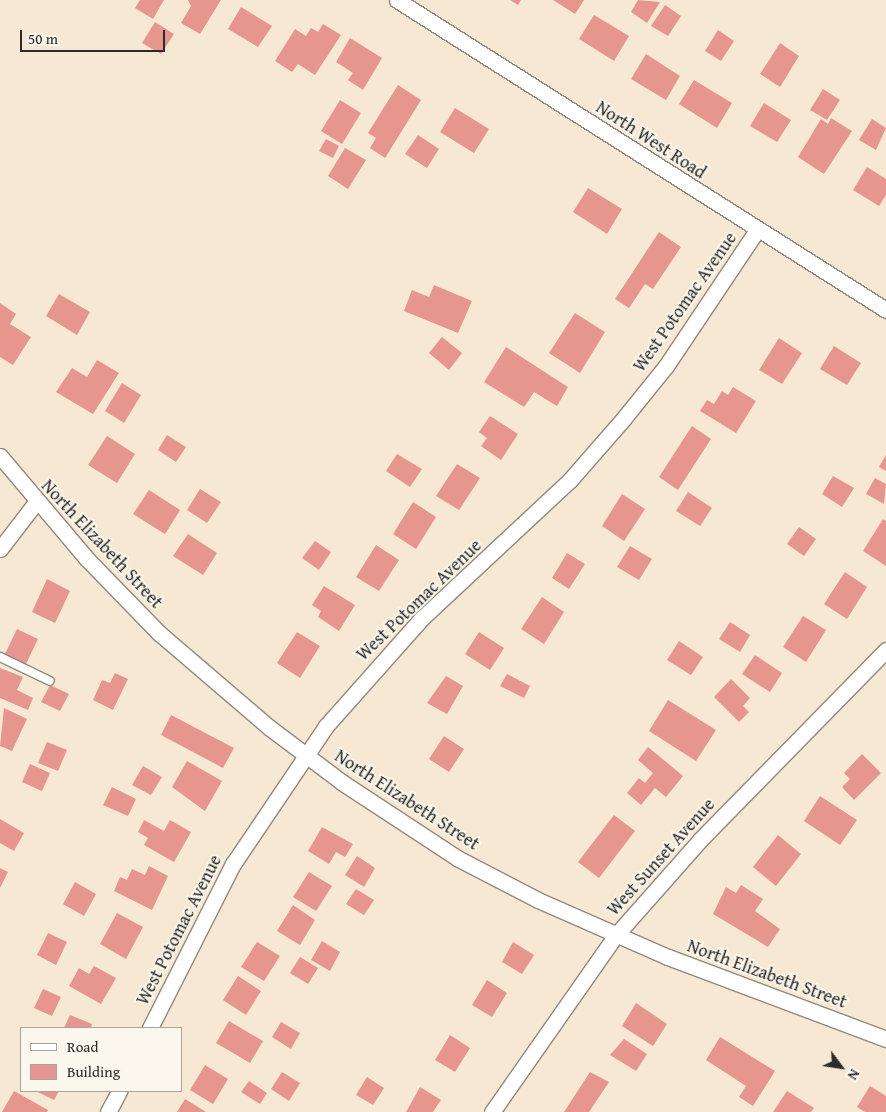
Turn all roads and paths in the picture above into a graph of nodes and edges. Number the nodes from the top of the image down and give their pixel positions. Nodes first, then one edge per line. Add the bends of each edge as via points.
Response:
1 (397, 0) edge
2 (757, 230) junction
3 (886, 310) edge
4 (0, 456) edge
5 (36, 502) junction
6 (0, 549) edge
7 (886, 650) edge
8 (0, 657) edge
9 (50, 681) dead end
10 (305, 754) junction
11 (616, 936) junction
12 (151, 1027) edge
13 (886, 1039) edge
14 (118, 1092) edge
15 (108, 1112) edge
16 (492, 1112) edge

1 - 2 street, North West Road
2 - 3 street, North West Road
2 - 10 street, West Potomac Avenue via 666,366 624,418 570,480 422,618 368,675
4 - 5 street, North Elizabeth Street
5 - 6 street
5 - 10 street, North Elizabeth Street via 159,633
7 - 11 street, West Sunset Avenue via 700,840
8 - 9 lane
10 - 11 street, North Elizabeth Street via 457,858
10 - 12 street, West Potomac Avenue via 233,864
11 - 13 street, North Elizabeth Street
11 - 16 street, West Sunset Avenue
14 - 15 street

